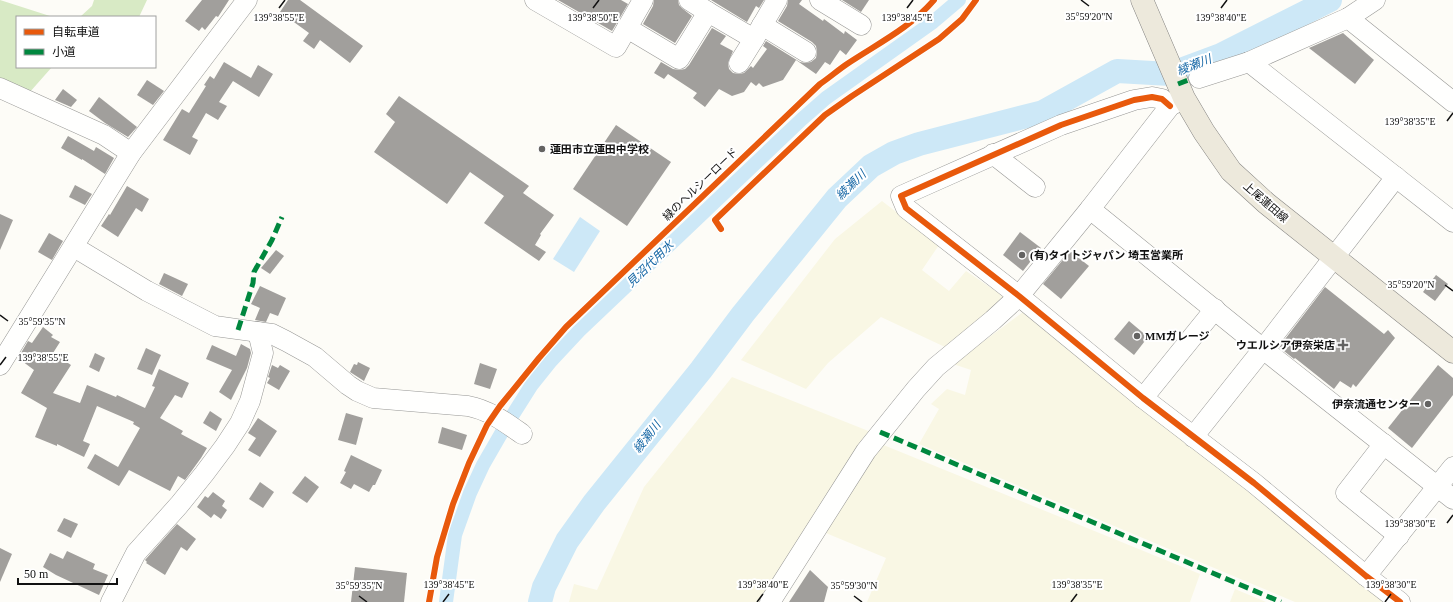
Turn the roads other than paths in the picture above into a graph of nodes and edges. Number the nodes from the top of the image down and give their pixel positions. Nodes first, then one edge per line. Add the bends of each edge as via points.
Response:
1 (247, 0) edge
2 (535, 0) edge
3 (689, 0) edge
4 (777, 0) edge
5 (820, 0) edge
6 (1142, 0) edge
7 (1375, 0) edge
8 (642, 1) edge
9 (708, 12) junction
10 (1348, 18) junction
11 (861, 25) dead end
12 (627, 28) junction
13 (758, 32) junction
14 (806, 52) dead end
15 (1249, 62) junction
16 (739, 63) dead end
17 (1199, 78) dead end
18 (0, 88) edge
19 (1177, 95) junction
20 (1453, 102) edge
21 (131, 152) junction
22 (993, 154) junction
23 (1396, 177) junction
24 (1036, 187) dead end
25 (1090, 209) junction
26 (1453, 222) edge
27 (74, 247) junction
28 (1333, 258) junction
29 (1019, 296) junction
30 (1215, 309) junction
31 (258, 332) junction
32 (1263, 349) junction
33 (1453, 352) edge
34 (0, 365) edge
35 (1143, 398) junction
36 (512, 427) dead end
37 (1193, 437) junction
38 (1384, 444) junction
39 (1453, 467) edge
40 (1437, 486) junction
41 (1453, 499) edge
42 (1399, 536) junction
43 (1366, 576) junction
44 (111, 602) edge
45 (770, 602) edge
46 (1400, 602) edge

1 - 21 street
2 - 12 street via 616,46
3 - 9 street
4 - 13 street
5 - 11 street
6 - 19 main road, 上尾蓮田線
7 - 10 street
8 - 12 street
9 - 12 street via 680,59
9 - 13 street
10 - 15 street
10 - 20 street
13 - 14 street
13 - 16 street
15 - 17 street
15 - 23 street
18 - 21 street via 104,135
19 - 22 street via 1162,99 1152,97 1134,100 1061,125
19 - 25 street
19 - 28 main road, 上尾蓮田線 via 1231,171
21 - 27 street
22 - 24 street
22 - 29 street via 901,196 906,208
23 - 26 street
23 - 28 street
25 - 29 street
25 - 30 street
27 - 31 street via 147,291 215,326
27 - 34 street
28 - 32 street
28 - 33 main road, 上尾蓮田線
29 - 35 street
29 - 45 street via 936,367 880,432
30 - 32 street
30 - 35 street
31 - 36 street via 272,334 315,357 348,385 373,398 480,408
31 - 44 street via 263,353 250,401 240,423 204,474 136,553
32 - 37 street
32 - 38 street
35 - 37 street
37 - 43 street via 1254,483
38 - 40 street
38 - 42 street via 1346,493
39 - 40 street
40 - 41 street
40 - 42 street
42 - 43 street
43 - 46 street

